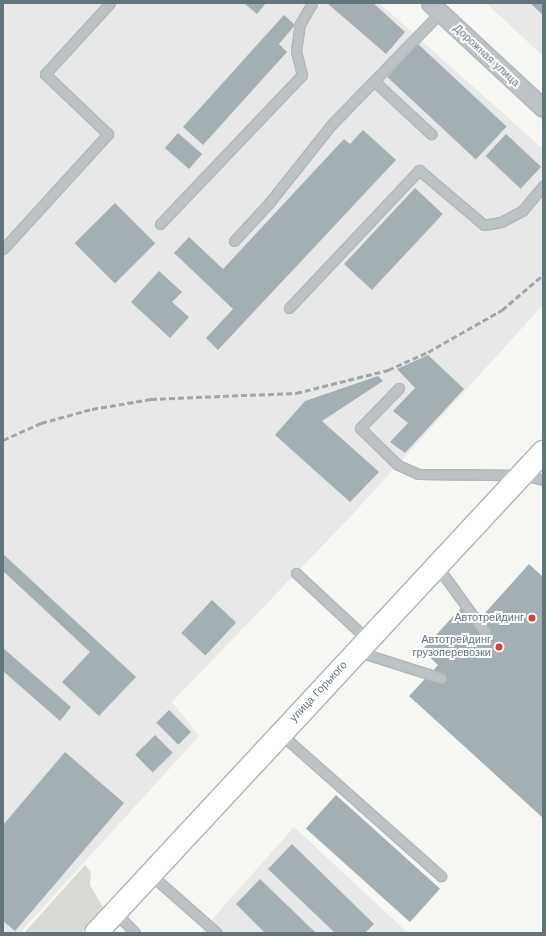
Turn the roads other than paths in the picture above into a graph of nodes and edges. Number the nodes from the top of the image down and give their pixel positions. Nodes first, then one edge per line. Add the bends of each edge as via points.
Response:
1 (110, 3) edge
2 (312, 3) edge
3 (435, 8) edge
4 (374, 81) junction
5 (543, 108) edge
6 (431, 134) dead end
7 (543, 186) edge
8 (160, 224) dead end
9 (234, 241) dead end
10 (3, 249) edge
11 (289, 308) dead end
12 (399, 388) dead end
13 (543, 452) edge
14 (522, 475) junction
15 (543, 480) edge
16 (437, 566) junction
17 (296, 573) dead end
18 (485, 632) dead end
19 (363, 646) junction
20 (441, 678) dead end
21 (281, 734) junction
22 (150, 874) junction
23 (441, 876) dead end
24 (115, 912) junction
25 (96, 933) edge
26 (135, 933) edge
27 (216, 933) edge

1 - 10 lane via 45,74 108,134
2 - 8 lane via 300,24 296,51 302,75
3 - 4 lane
3 - 5 street, Дорожная улица
4 - 6 lane
4 - 9 lane via 331,126 270,203
7 - 11 lane via 522,211 501,222 484,225 419,170
12 - 14 lane via 360,428 398,464 418,474
13 - 14 street, улица Горького
14 - 15 lane
14 - 16 street, улица Горького
16 - 18 lane
16 - 19 street, улица Горького
17 - 19 lane
19 - 20 lane
19 - 21 street, улица Горького
21 - 22 street, улица Горького
21 - 23 lane
22 - 24 street, улица Горького
22 - 27 lane
24 - 25 street, улица Горького
24 - 26 lane

